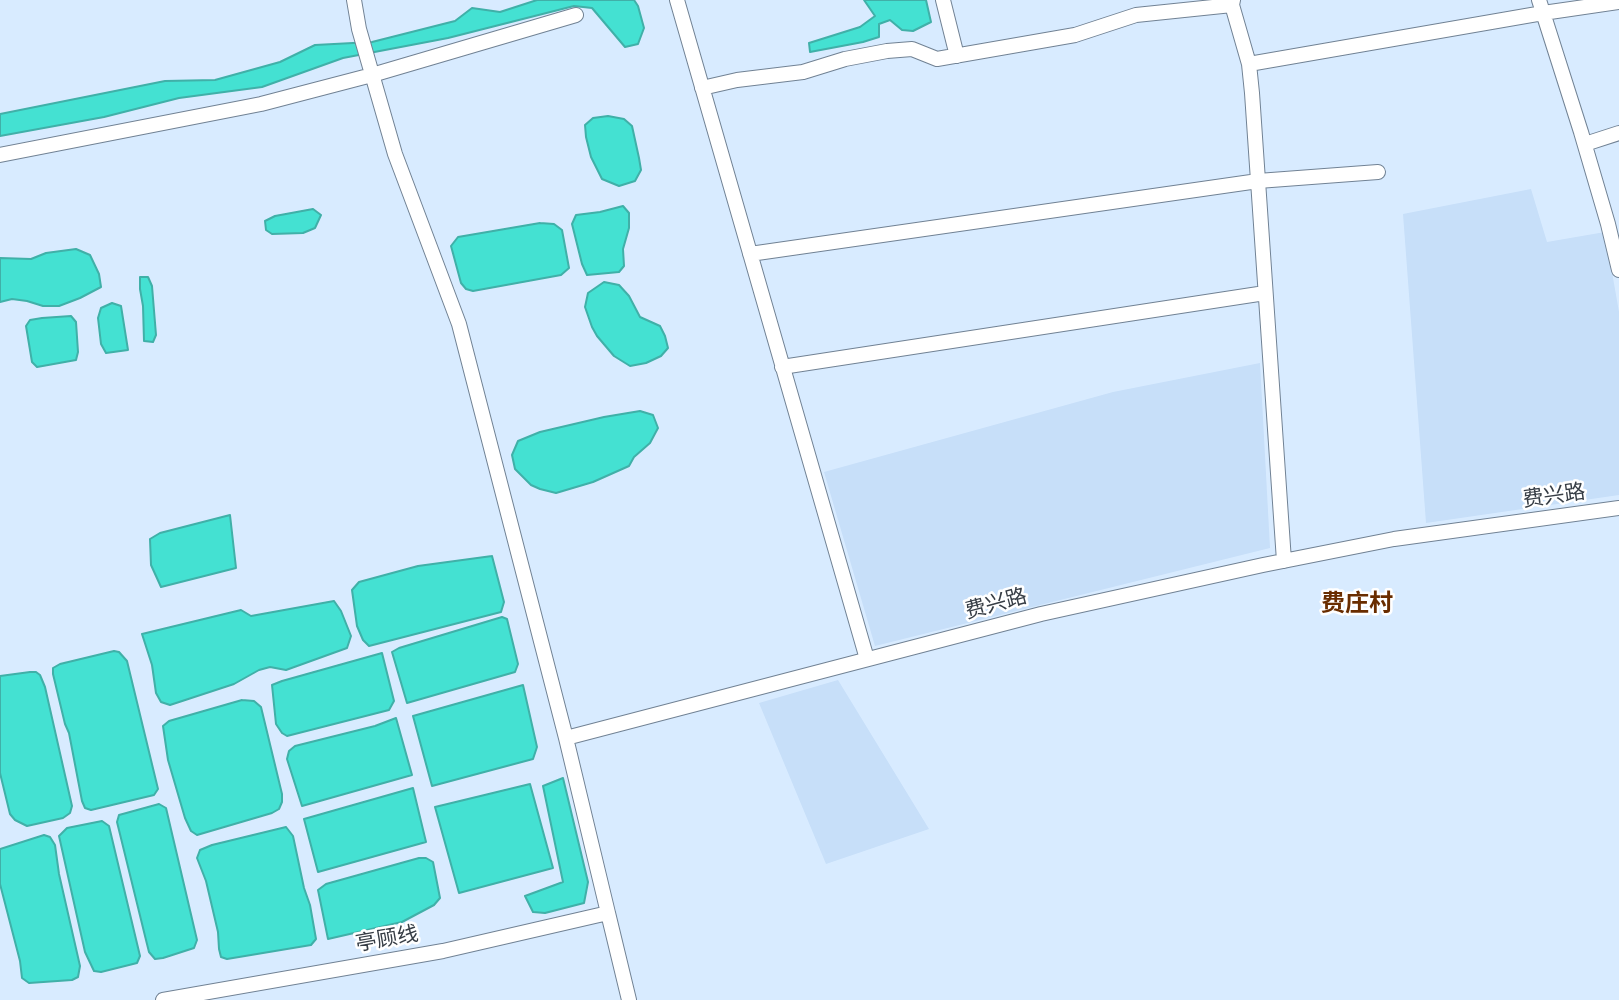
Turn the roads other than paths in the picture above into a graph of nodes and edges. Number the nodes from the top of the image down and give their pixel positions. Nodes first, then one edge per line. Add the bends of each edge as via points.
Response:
1 (354, 0) edge
2 (677, 0) edge
3 (943, 0) edge
4 (1619, 2) edge
5 (1232, 3) edge
6 (1541, 6) edge
7 (576, 15) dead end
8 (957, 56) junction
9 (1250, 64) junction
10 (371, 71) junction
11 (702, 88) junction
12 (1619, 133) edge
13 (1584, 144) junction
14 (0, 155) edge
15 (1378, 172) dead end
16 (1258, 181) junction
17 (750, 254) junction
18 (1619, 270) edge
19 (1265, 293) junction
20 (782, 367) junction
21 (1619, 508) edge
22 (1284, 561) junction
23 (867, 659) junction
24 (566, 737) junction
25 (609, 917) junction
26 (163, 1000) edge
27 (629, 1000) edge

1 - 10 street
2 - 11 street
3 - 8 street
4 - 6 street
5 - 8 street via 1136,15 1075,35
5 - 9 street
6 - 9 street
6 - 13 street
7 - 10 street
8 - 11 street via 937,59 912,49 887,51 803,72
9 - 16 street
10 - 14 street via 261,104
10 - 24 street via 395,154 459,324
11 - 17 street
12 - 13 street
13 - 18 street
15 - 16 street
16 - 17 street
16 - 19 street
17 - 20 street
19 - 20 street
19 - 22 street
20 - 23 street
21 - 22 street, 费兴路 via 1394,539
22 - 23 street, 费兴路 via 1041,614
23 - 24 street, 费兴路
24 - 25 street
25 - 26 street, 亭顾线
25 - 27 street

